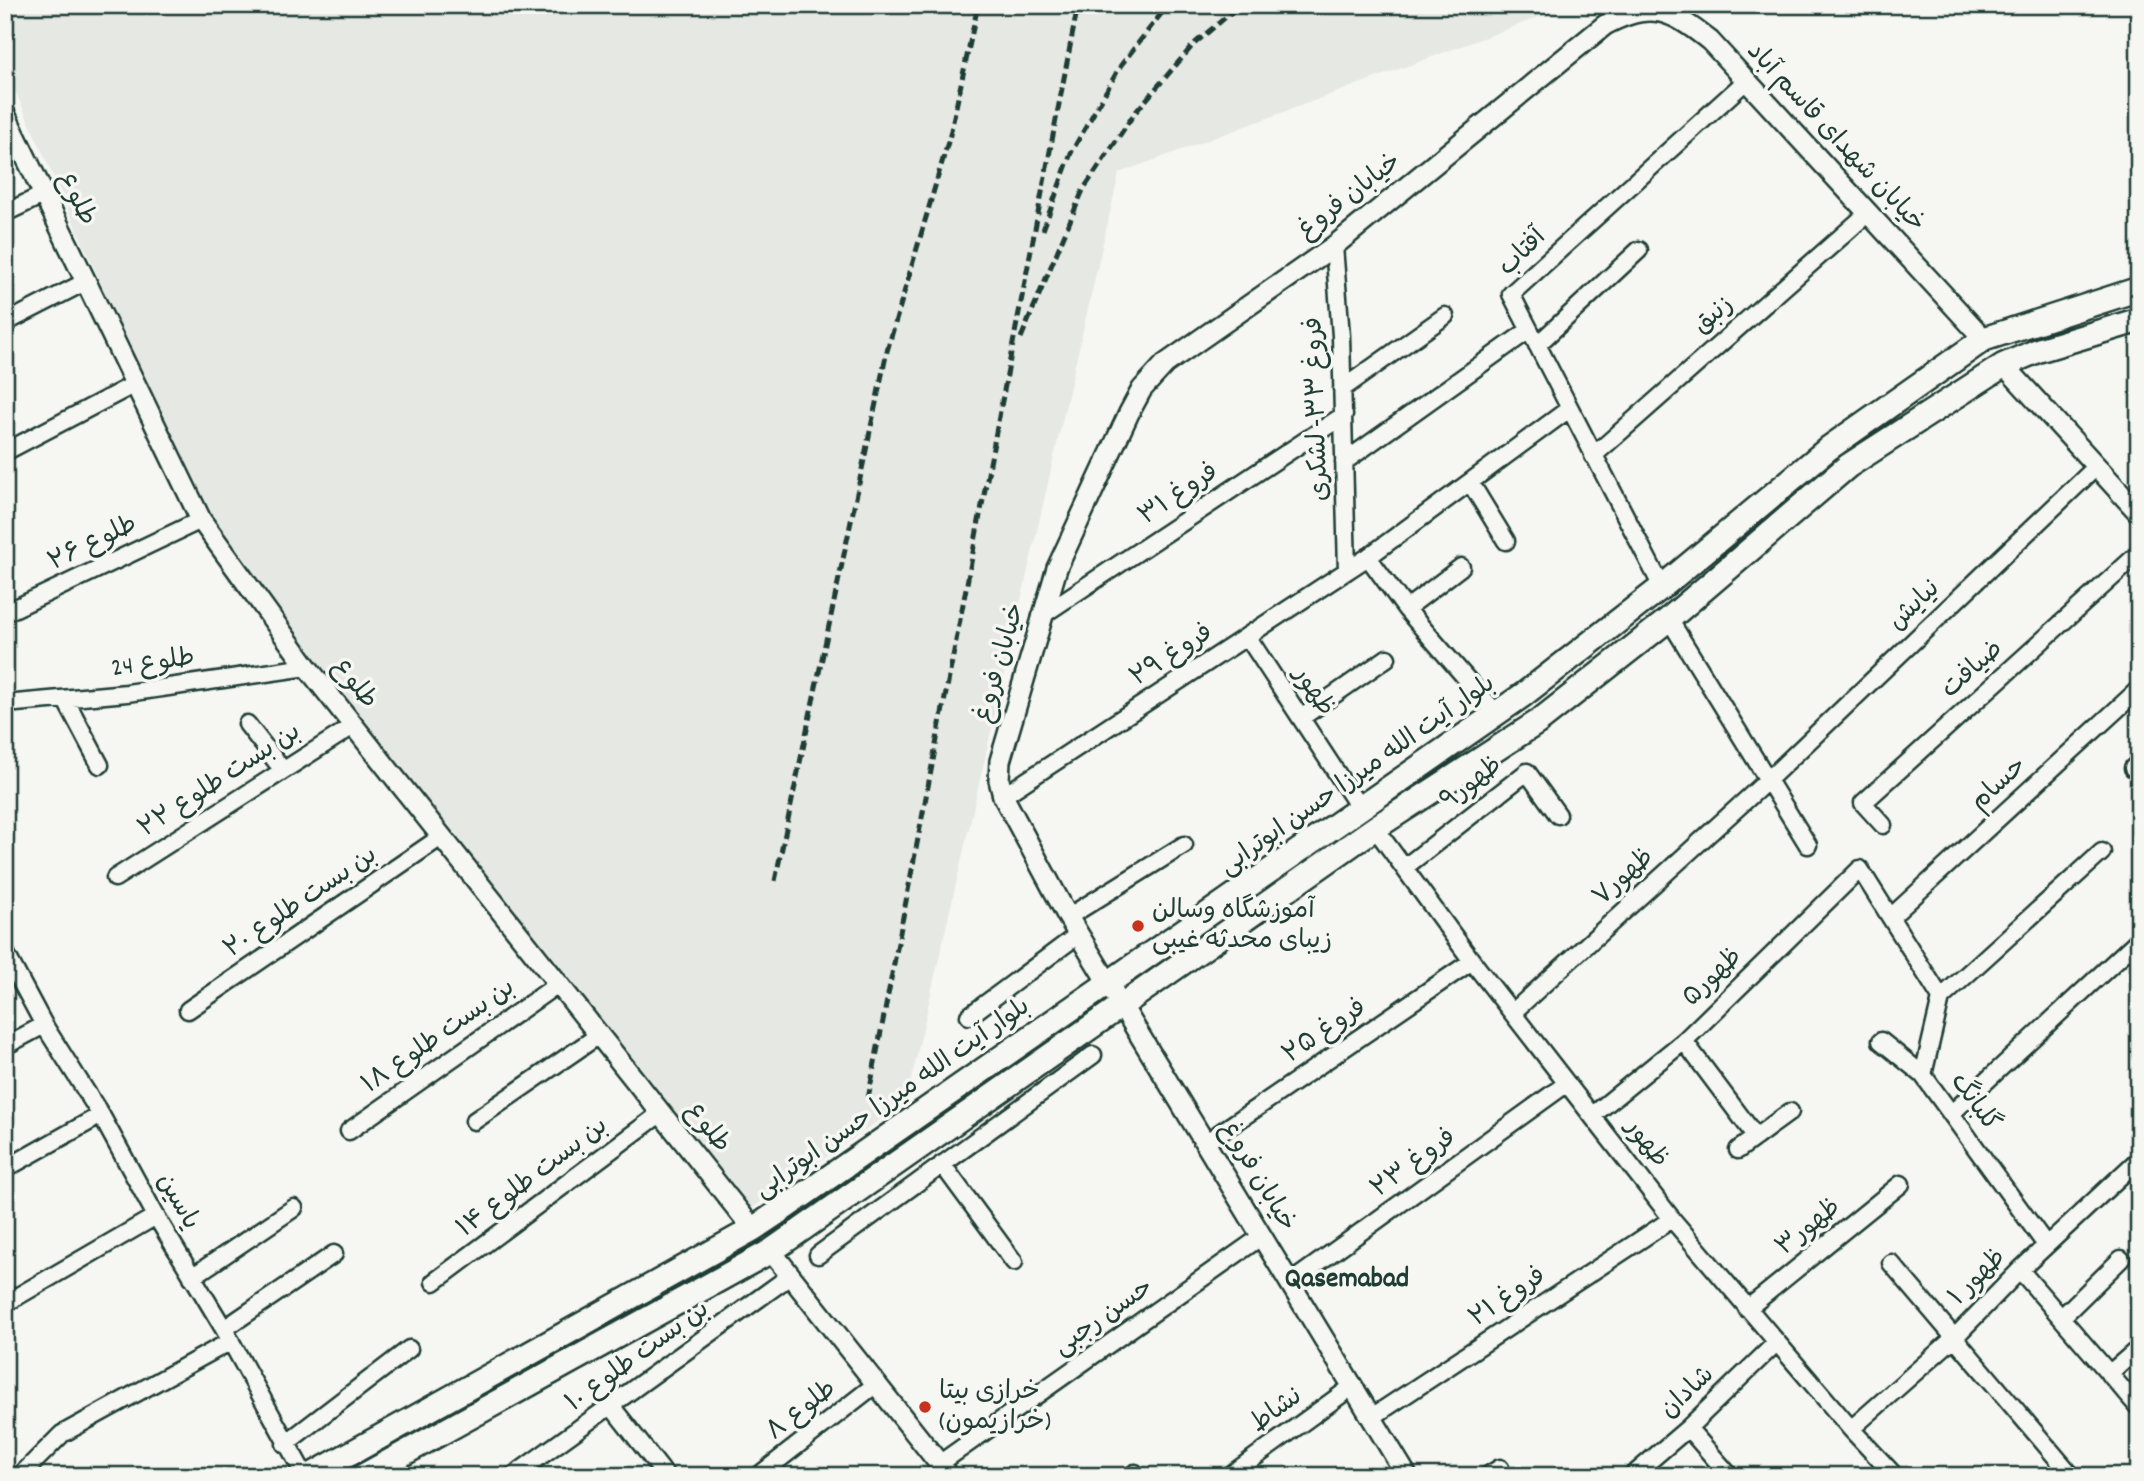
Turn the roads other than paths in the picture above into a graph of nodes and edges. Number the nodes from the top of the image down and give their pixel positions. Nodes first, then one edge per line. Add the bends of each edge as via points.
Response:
1 (1628, 11) joint
2 (1747, 80) junction
3 (5, 114) edge
4 (45, 194) junction
5 (5, 213) edge
6 (1868, 213) junction
7 (1334, 246) junction
8 (1639, 250) dead end
9 (87, 281) junction
10 (2139, 289) edge
11 (1445, 316) dead end
12 (2139, 320) edge
13 (5, 323) edge
14 (1529, 330) junction
15 (1984, 339) junction
16 (1537, 345) junction
17 (2004, 365) junction
18 (135, 384) junction
19 (1342, 389) junction
20 (1569, 408) junction
21 (1344, 415) junction
22 (5, 452) edge
23 (1593, 456) junction
24 (1344, 462) junction
25 (2096, 467) junction
26 (1470, 482) junction
27 (2139, 513) edge
28 (201, 520) junction
29 (1506, 541) dead end
30 (2139, 553) edge
31 (1368, 557) junction
32 (1461, 567) dead end
33 (1347, 571) junction
34 (1662, 587) junction
35 (1406, 609) junction
36 (5, 613) edge
37 (1041, 616) junction
38 (1670, 619) junction
39 (1247, 636) junction
40 (1387, 658) dead end
41 (307, 667) junction
42 (2139, 689) edge
43 (65, 699) junction
44 (5, 704) edge
45 (1497, 713) junction
46 (1301, 719) junction
47 (247, 724) dead end
48 (353, 726) junction
49 (100, 765) dead end
50 (282, 769) junction
51 (1768, 780) junction
52 (1003, 796) junction
53 (1558, 815) dead end
54 (1368, 819) junction
55 (1882, 825) dead end
56 (441, 836) junction
57 (1184, 845) dead end
58 (1808, 845) dead end
59 (2102, 852) dead end
60 (1405, 867) junction
61 (115, 878) dead end
62 (1892, 916) junction
63 (1068, 917) junction
64 (1079, 934) junction
65 (2139, 939) edge
66 (5, 952) edge
67 (1472, 961) junction
68 (558, 984) junction
69 (1109, 984) junction
70 (1941, 998) junction
71 (1121, 1004) junction
72 (188, 1010) dead end
73 (1513, 1012) junction
74 (969, 1016) dead end
75 (44, 1025) junction
76 (599, 1035) junction
77 (1684, 1041) junction
78 (1881, 1041) dead end
79 (5, 1046) edge
80 (1093, 1055) dead end
81 (1030, 1068) junction
82 (1923, 1074) junction
83 (1566, 1084) junction
84 (1046, 1089) junction
85 (1790, 1112) dead end
86 (661, 1113) junction
87 (1952, 1113) junction
88 (101, 1115) junction
89 (1593, 1115) junction
90 (474, 1121) dead end
91 (349, 1131) dead end
92 (1756, 1137) junction
93 (1205, 1143) junction
94 (1738, 1150) dead end
95 (2139, 1158) edge
96 (943, 1164) junction
97 (5, 1169) edge
98 (1901, 1184) dead end
99 (846, 1199) junction
100 (294, 1208) dead end
101 (156, 1216) junction
102 (1672, 1219) junction
103 (863, 1221) junction
104 (753, 1229) junction
105 (1262, 1236) junction
106 (2046, 1245) junction
107 (771, 1251) junction
108 (334, 1254) dead end
109 (818, 1255) dead end
110 (2121, 1259) dead end
111 (1014, 1262) dead end
112 (1891, 1263) dead end
113 (2020, 1270) junction
114 (790, 1276) junction
115 (192, 1277) junction
116 (434, 1282) dead end
117 (1290, 1283) junction
118 (13, 1299) dead end
119 (1747, 1309) junction
120 (2063, 1316) junction
121 (227, 1335) junction
122 (1954, 1338) junction
123 (1776, 1343) junction
124 (2139, 1348) edge
125 (409, 1349) dead end
126 (2109, 1374) junction
127 (876, 1384) junction
128 (1353, 1386) junction
129 (612, 1407) junction
130 (2139, 1408) edge
131 (1372, 1417) junction
132 (1688, 1428) junction
133 (1850, 1429) junction
134 (285, 1444) junction
135 (944, 1470) edge
136 (1240, 1473) edge
137 (20, 1476) edge
138 (308, 1476) edge
139 (363, 1476) edge
140 (513, 1476) edge
141 (666, 1476) edge
142 (758, 1476) edge
143 (1407, 1476) edge
144 (1632, 1476) edge
145 (1730, 1476) edge
146 (1895, 1476) edge
147 (2072, 1476) edge

1 - 2 street, خیابان شهدای قاسم آباد via 1652,9 1678,15
1 - 7 street, خیابان فروغ
2 - 6 street, خیابان شهدای قاسم آباد
2 - 14 street, آفتاب via 1511,295
3 - 4 street, طلوع
4 - 5 street
4 - 9 street, طلوع
6 - 15 street, خیابان شهدای قاسم آباد
6 - 23 street, زنبق
7 - 19 street, فروغ ۳۳- لشکری
7 - 37 street, خیابان فروغ via 1165,364 1142,388 1082,508
8 - 16 street
9 - 13 street
9 - 18 street, طلوع
10 - 15 main road, بلوار آیت الله میرزا حسن ابوترابی
11 - 19 street
12 - 17 main road, بلوار آیت الله میرزا حسن ابوترابی
14 - 16 street, آفتاب
14 - 24 street
15 - 17 main road
15 - 34 main road, بلوار آیت الله میرزا حسن ابوترابی via 1829,449
16 - 20 street, آفتاب
17 - 25 street
17 - 38 main road, بلوار آیت الله میرزا حسن ابوترابی via 1848,466
18 - 22 street
18 - 28 street, طلوع
19 - 21 street, فروغ ۳۳- لشکری
20 - 23 street, آفتاب
20 - 26 street, فروغ ۲۹
21 - 24 street, فروغ ۳۳- لشکری
21 - 37 street, فروغ ۳۱
23 - 34 street, آفتاب
24 - 33 street, فروغ ۳۳- لشکری
25 - 27 street
25 - 51 street, نيايش
26 - 29 street
26 - 31 street, فروغ ۲۹
28 - 36 street, طلوع ۲۶
28 - 41 street, طلوع
30 - 55 street, ضیافت via 1863,803
31 - 33 street, فروغ ۲۹
31 - 35 street
32 - 35 street
33 - 39 street, فروغ ۲۹
34 - 45 main road, بلوار آیت الله میرزا حسن ابوترابی
35 - 45 street
37 - 52 street, خیابان فروغ via 1000,761
38 - 51 street
38 - 54 main road, بلوار آیت الله میرزا حسن ابوترابی via 1538,722
39 - 46 street, ظهور
39 - 52 street, فروغ ۲۹
40 - 46 street
41 - 43 street, طلوع 24
41 - 48 street, طلوع
42 - 62 street, حسام
43 - 44 street, طلوع 24
43 - 49 street
45 - 54 main road, بلوار آیت الله میرزا حسن ابوترابی
46 - 54 street, ظهور
47 - 50 street
48 - 50 street, بن بست طلوع ۲۲
48 - 56 street, طلوع
50 - 61 street, بن بست طلوع ۲۲
51 - 58 street
51 - 73 street, ظهور۷
52 - 63 street, خیابان فروغ
53 - 60 street, ظهور۹ via 1527,772
54 - 60 street, ظهور
54 - 69 main road, بلوار آیت الله میرزا حسن ابوترابی
54 - 71 main road, بلوار آیت الله میرزا حسن ابوترابی
56 - 68 street, طلوع
56 - 72 street, بن بست طلوع ۲۰
57 - 63 street
59 - 70 street
60 - 67 street, ظهور
62 - 70 street
62 - 77 street, ظهور۵ via 1860,869
63 - 64 street, خیابان فروغ
64 - 69 street, خیابان فروغ
64 - 74 street
65 - 87 street
66 - 75 street, یاسین
67 - 73 street, ظهور
67 - 93 street, فروغ ۲۵
68 - 76 street, طلوع
68 - 91 street, بن بست طلوع ۱۸
69 - 71 street, خیابان فروغ
69 - 104 main road, بلوار آیت الله میرزا حسن ابوترابی
70 - 82 street, گلبانگ
71 - 81 main road, بلوار آیت الله میرزا حسن ابوترابی
71 - 93 street, خیابان فروغ
73 - 83 street, ظهور
75 - 79 street
75 - 88 street, یاسین
76 - 86 street, طلوع
76 - 90 street
77 - 89 street, ظهور۵
77 - 92 street
78 - 82 street
80 - 84 street
81 - 84 street
81 - 99 main road, بلوار آیت الله میرزا حسن ابوترابی
82 - 87 street, گلبانگ
83 - 89 street, ظهور
83 - 117 street, فروغ ۲۳
84 - 96 street
85 - 92 street
86 - 104 street, طلوع
86 - 116 street, بن بست طلوع ۱۴
87 - 106 street, گلبانگ
88 - 97 street
88 - 101 street, یاسین
89 - 102 street, ظهور
92 - 94 street
93 - 105 street, خیابان فروغ
95 - 106 street, ظهور ۱
96 - 103 street
96 - 111 street
98 - 119 street, ظهور۳
99 - 103 street
99 - 107 main road, بلوار آیت الله میرزا حسن ابوترابی
100 - 115 street
101 - 115 street, یاسین
101 - 118 street
102 - 119 street, ظهور
102 - 131 street, فروغ ۲۱
103 - 109 street
104 - 107 main road
104 - 138 main road, بلوار آیت الله میرزا حسن ابوترابی
105 - 117 street, خیابان فروغ
105 - 135 street, حسن رجبی
106 - 113 street, ظهور ۱
107 - 114 street
107 - 139 main road, بلوار آیت الله میرزا حسن ابوترابی
108 - 121 street
110 - 120 street
112 - 122 street
113 - 120 street
113 - 122 street, ظهور ۱
114 - 127 street
114 - 129 street, بن بست طلوع ۱۰
115 - 121 street, یاسین
117 - 128 street, خیابان فروغ
119 - 123 street, ظهور
120 - 126 street
121 - 134 street, یاسین
121 - 137 street via 61,1434
122 - 133 street, ظهور ۱
122 - 147 street
123 - 132 street, شادان
123 - 133 street, ظهور
124 - 126 street
125 - 134 street
126 - 130 street
127 - 135 street
127 - 142 street, طلوع ۸
128 - 131 street, خیابان فروغ
128 - 136 street, نشاط
129 - 140 street, بن بست طلوع ۱۰
129 - 141 street
131 - 143 street, خیابان فروغ
132 - 144 street, شادان
132 - 145 street
133 - 146 street, ظهور
134 - 138 street, یاسین

